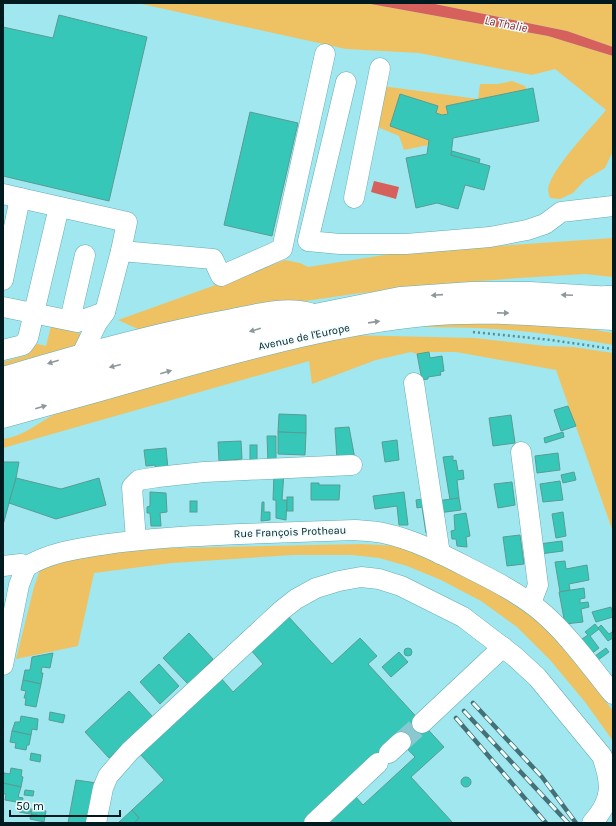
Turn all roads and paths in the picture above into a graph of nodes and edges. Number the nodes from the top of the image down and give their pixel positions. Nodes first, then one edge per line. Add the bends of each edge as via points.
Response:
1 (325, 54) dead end
2 (380, 68) dead end
3 (346, 82) dead end
4 (12, 196) edge
5 (354, 198) dead end
6 (613, 206) edge
7 (59, 207) junction
8 (121, 251) junction
9 (85, 255) dead end
10 (3, 280) edge
11 (611, 297) edge
12 (3, 307) edge
13 (105, 312) junction
14 (34, 313) junction
15 (316, 315) junction
16 (613, 319) edge
17 (70, 320) junction
18 (466, 332) dead end
19 (127, 341) junction
20 (613, 349) edge
21 (3, 350) edge
22 (83, 352) junction
23 (3, 377) edge
24 (414, 383) dead end
25 (3, 397) edge
26 (3, 418) edge
27 (520, 452) dead end
28 (352, 465) dead end
29 (136, 540) junction
30 (440, 554) junction
31 (3, 566) edge
32 (26, 567) junction
33 (531, 603) junction
34 (503, 647) junction
35 (3, 665) edge
36 (613, 694) edge
37 (422, 723) tunnel mouth
38 (390, 753) tunnel mouth
39 (96, 823) edge
40 (314, 823) edge
41 (592, 823) edge

1 - 8 street via 282,249 221,276 213,259
2 - 5 street
3 - 6 street via 308,240 340,244 406,244 490,237 545,224 562,212
4 - 7 street
4 - 10 street
7 - 8 street via 127,222
7 - 14 street
8 - 13 street
9 - 17 street
11 -> 15 main road, Avenue de l'Europe via 470,293 400,298
12 - 14 street
13 - 17 street via 77,322
13 - 19 street via 110,323
13 - 22 street
14 - 17 street
14 - 21 street via 28,338 23,345
15 - 19 street via 278,311
15 -> 25 main road, Avenue de l'Europe via 94,371
26 -> 16 main road, Avenue de l'Europe via 282,340 369,323 426,315 481,313
18 - 20 path
19 - 22 street
22 -> 23 street
24 - 30 street
27 - 33 street via 538,585
28 - 29 street via 204,472 139,480 132,487
29 - 30 street, Rue François Protheau via 355,530 382,532
29 - 32 street, Rue François Protheau via 56,554
30 - 33 street, Rue François Protheau via 487,577
31 - 32 street via 21,564
32 - 35 street via 19,585
33 - 36 street, Rue François Protheau via 558,627
34 - 37 street
34 - 39 street via 463,617 401,586 379,579 361,577 316,588 282,610 130,751 108,776
34 - 41 street via 537,677 602,756 610,787 605,805
38 - 40 street

